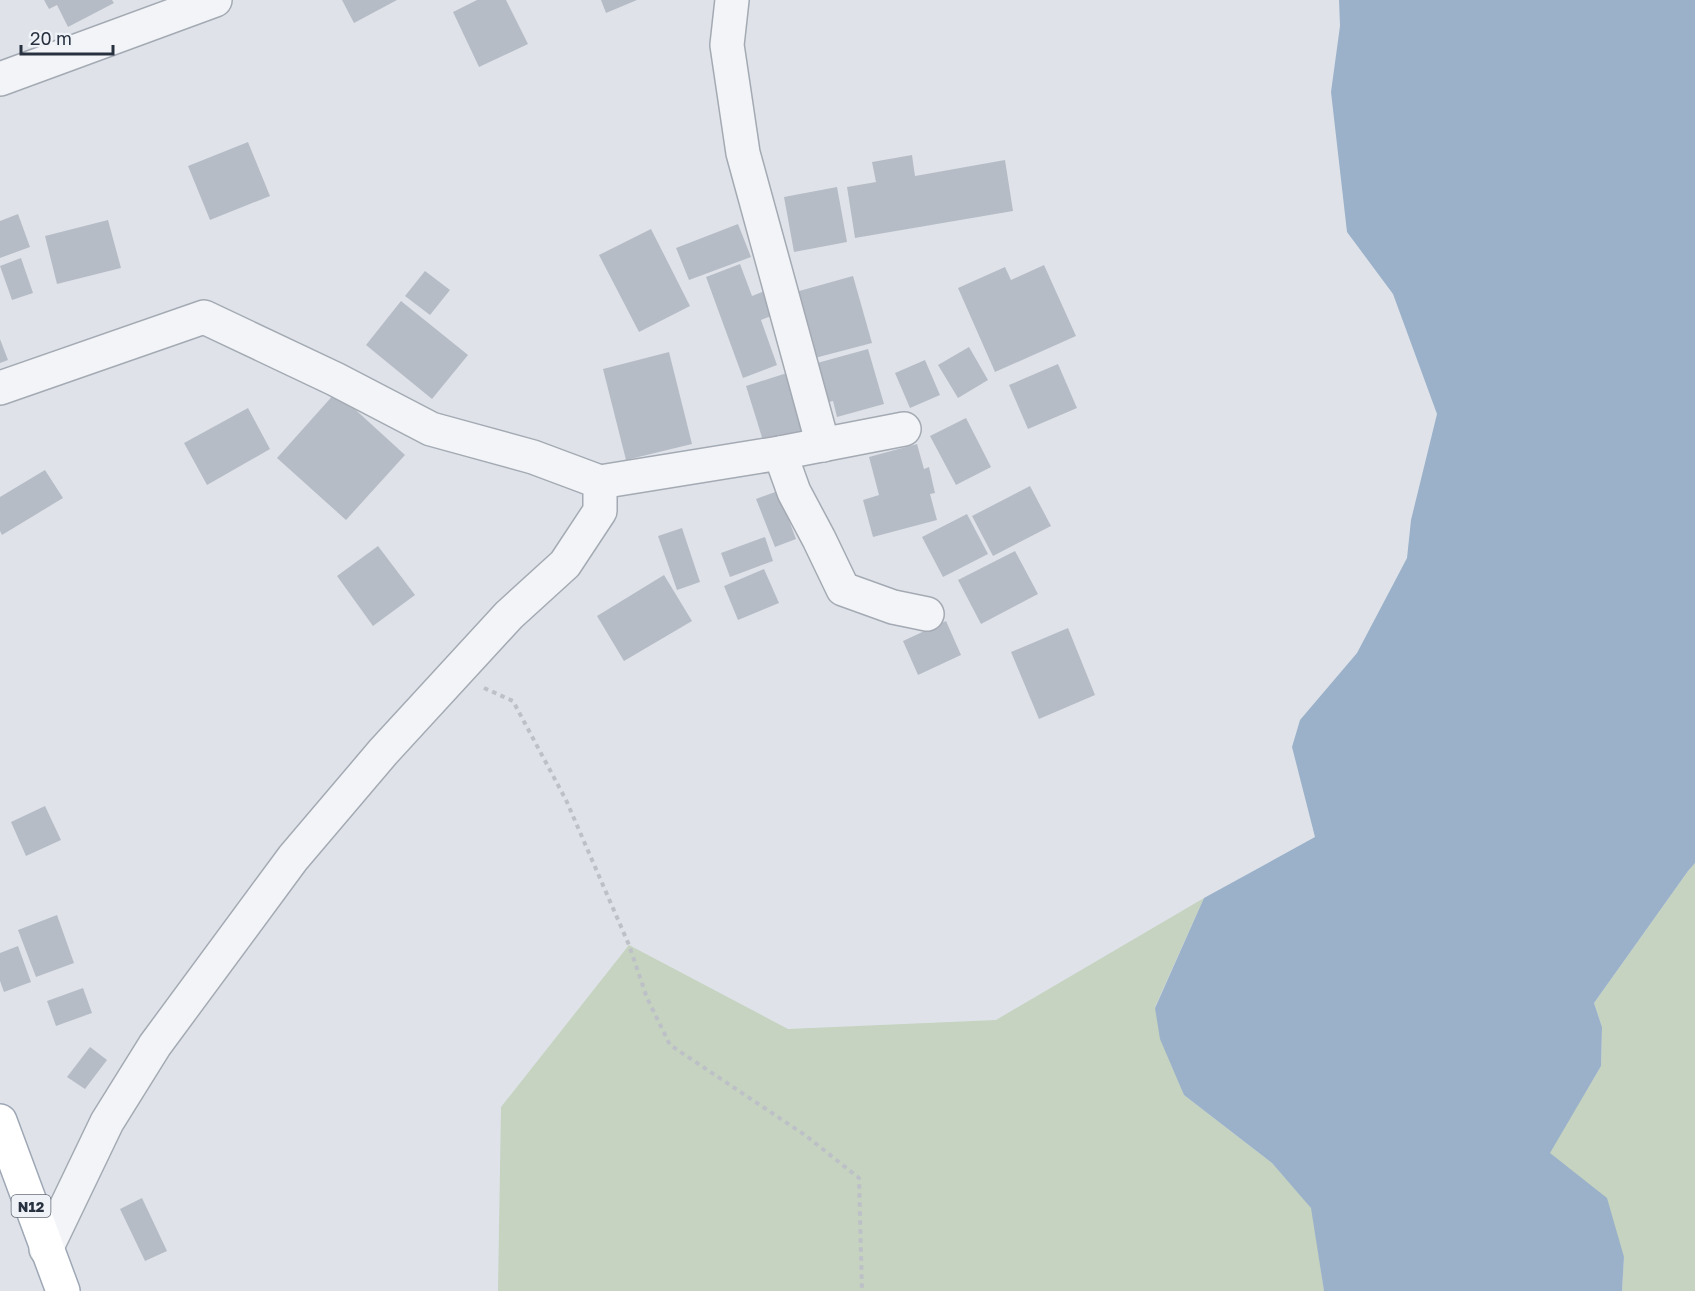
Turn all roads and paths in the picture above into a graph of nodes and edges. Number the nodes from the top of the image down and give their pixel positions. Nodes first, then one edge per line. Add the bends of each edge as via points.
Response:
1 (215, 0) edge
2 (732, 0) edge
3 (0, 79) edge
4 (0, 388) edge
5 (904, 429) dead end
6 (824, 445) junction
7 (780, 453) junction
8 (600, 482) junction
9 (927, 614) dead end
10 (455, 674) junction
11 (0, 1120) edge
12 (46, 1249) junction
13 (63, 1291) edge
14 (862, 1291) edge

1 - 3 street
2 - 6 street via 727,45 743,153
4 - 8 street via 204,317 431,429 533,457
5 - 6 street
6 - 7 street
7 - 8 street
7 - 9 street via 794,492 843,589
8 - 10 street via 600,511 565,564 508,615
10 - 12 street via 293,858 155,1045 107,1122
10 - 14 path via 513,701 566,800 670,1045 805,1135 859,1178
11 - 12 main road, N12
12 - 13 main road, N12

